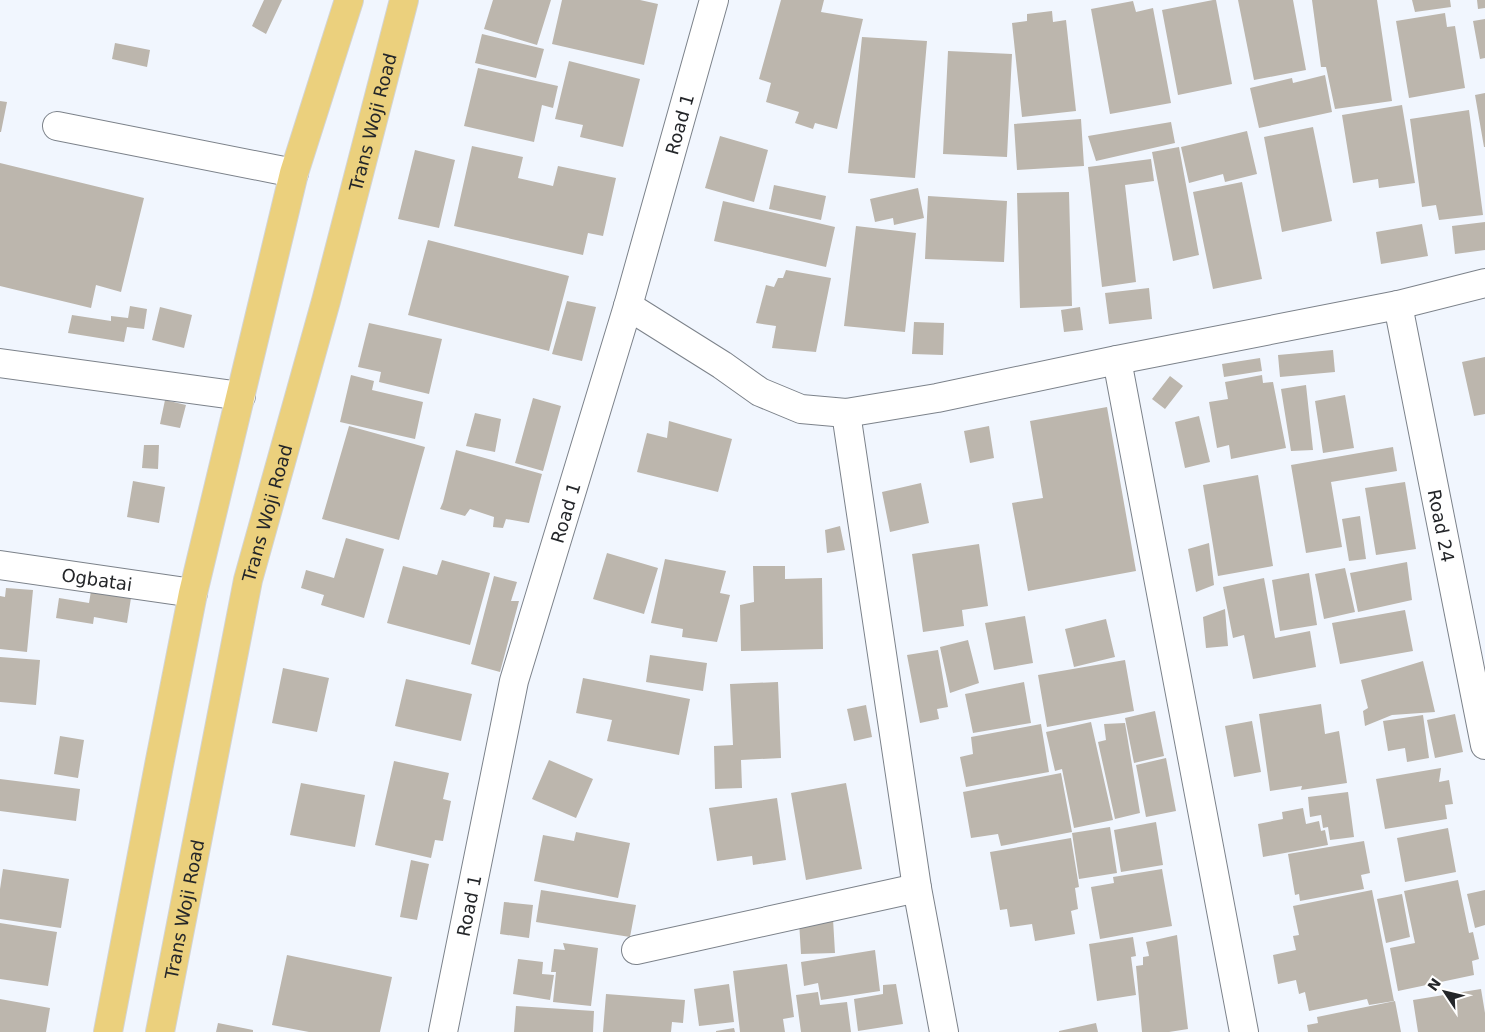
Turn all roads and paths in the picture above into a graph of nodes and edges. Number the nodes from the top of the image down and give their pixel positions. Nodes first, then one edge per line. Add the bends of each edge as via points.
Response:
1 (349, 0) edge
2 (404, 0) edge
3 (714, 0) edge
4 (57, 126) dead end
5 (294, 173) junction
6 (1485, 283) edge
7 (628, 306) junction
8 (1398, 306) junction
9 (1117, 360) junction
10 (0, 363) edge
11 (241, 396) junction
12 (846, 413) junction
13 (0, 565) edge
14 (194, 593) junction
15 (1485, 745) edge
16 (917, 888) junction
17 (636, 950) dead end
18 (108, 1032) edge
19 (160, 1032) edge
20 (443, 1032) edge
21 (944, 1032) edge
22 (1244, 1032) edge

1 - 5 main road
2 - 19 main road, Trans Woji Road via 326,301 248,580
3 - 7 street, Road 1
4 - 5 street
5 - 11 main road
6 - 8 street
7 - 12 street via 760,392 801,410
7 - 20 street, Road 1 via 514,681
8 - 9 street
8 - 15 street, Road 24
9 - 12 street via 937,398
9 - 22 street
10 - 11 street
11 - 14 main road
12 - 16 street
13 - 14 street, Ogbatai
14 - 18 main road
16 - 17 street
16 - 21 street

